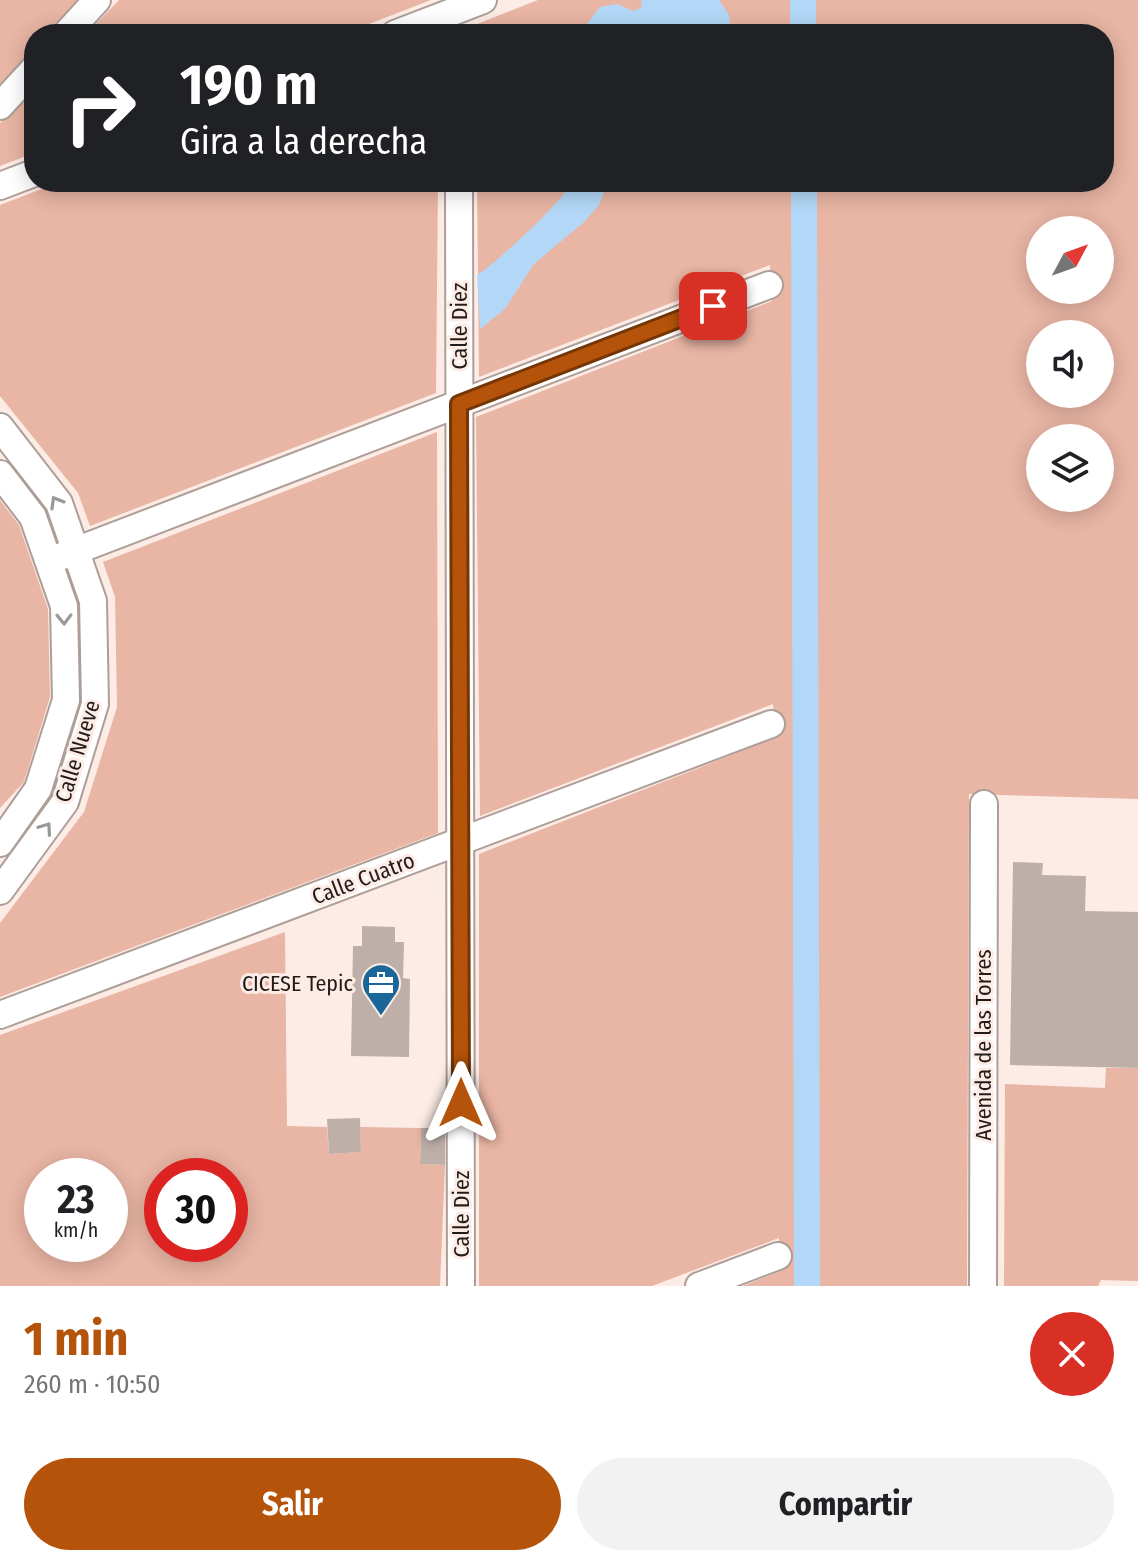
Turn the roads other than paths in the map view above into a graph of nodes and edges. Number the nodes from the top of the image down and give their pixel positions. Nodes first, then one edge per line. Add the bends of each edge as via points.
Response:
1 (97, 0) edge
2 (464, 11) edge
3 (75, 24) edge
4 (425, 24) edge
5 (24, 80) edge
6 (0, 106) edge
7 (24, 177) edge
8 (0, 186) edge
9 (459, 192) edge
10 (769, 285) dead end
11 (459, 404) junction
12 (0, 427) edge
13 (0, 474) edge
14 (76, 551) junction
15 (49, 561) junction
16 (771, 724) dead end
17 (984, 804) dead end
18 (460, 841) junction
19 (0, 843) edge
20 (0, 891) edge
21 (0, 1015) edge
22 (778, 1256) dead end
23 (461, 1286) edge
24 (699, 1286) edge
25 (983, 1286) edge

1 - 3 street
2 - 4 street
5 - 6 street
7 - 8 street
9 - 11 street, Calle Diez
10 - 11 street
11 - 14 street
11 - 18 street, Calle Diez
14 -> 12 street, Calle Nueve via 59,503
13 - 15 street, Calle Nueve via 33,517
14 - 15 street
20 -> 14 street, Calle Nueve via 65,802 95,704 93,601
15 -> 19 street, Calle Nueve via 64,606 66,700 38,789
16 - 18 street, Calle Cuatro
17 - 25 street, Avenida de las Torres
18 - 21 street, Calle Cuatro
18 - 23 street, Calle Diez
22 - 24 street

